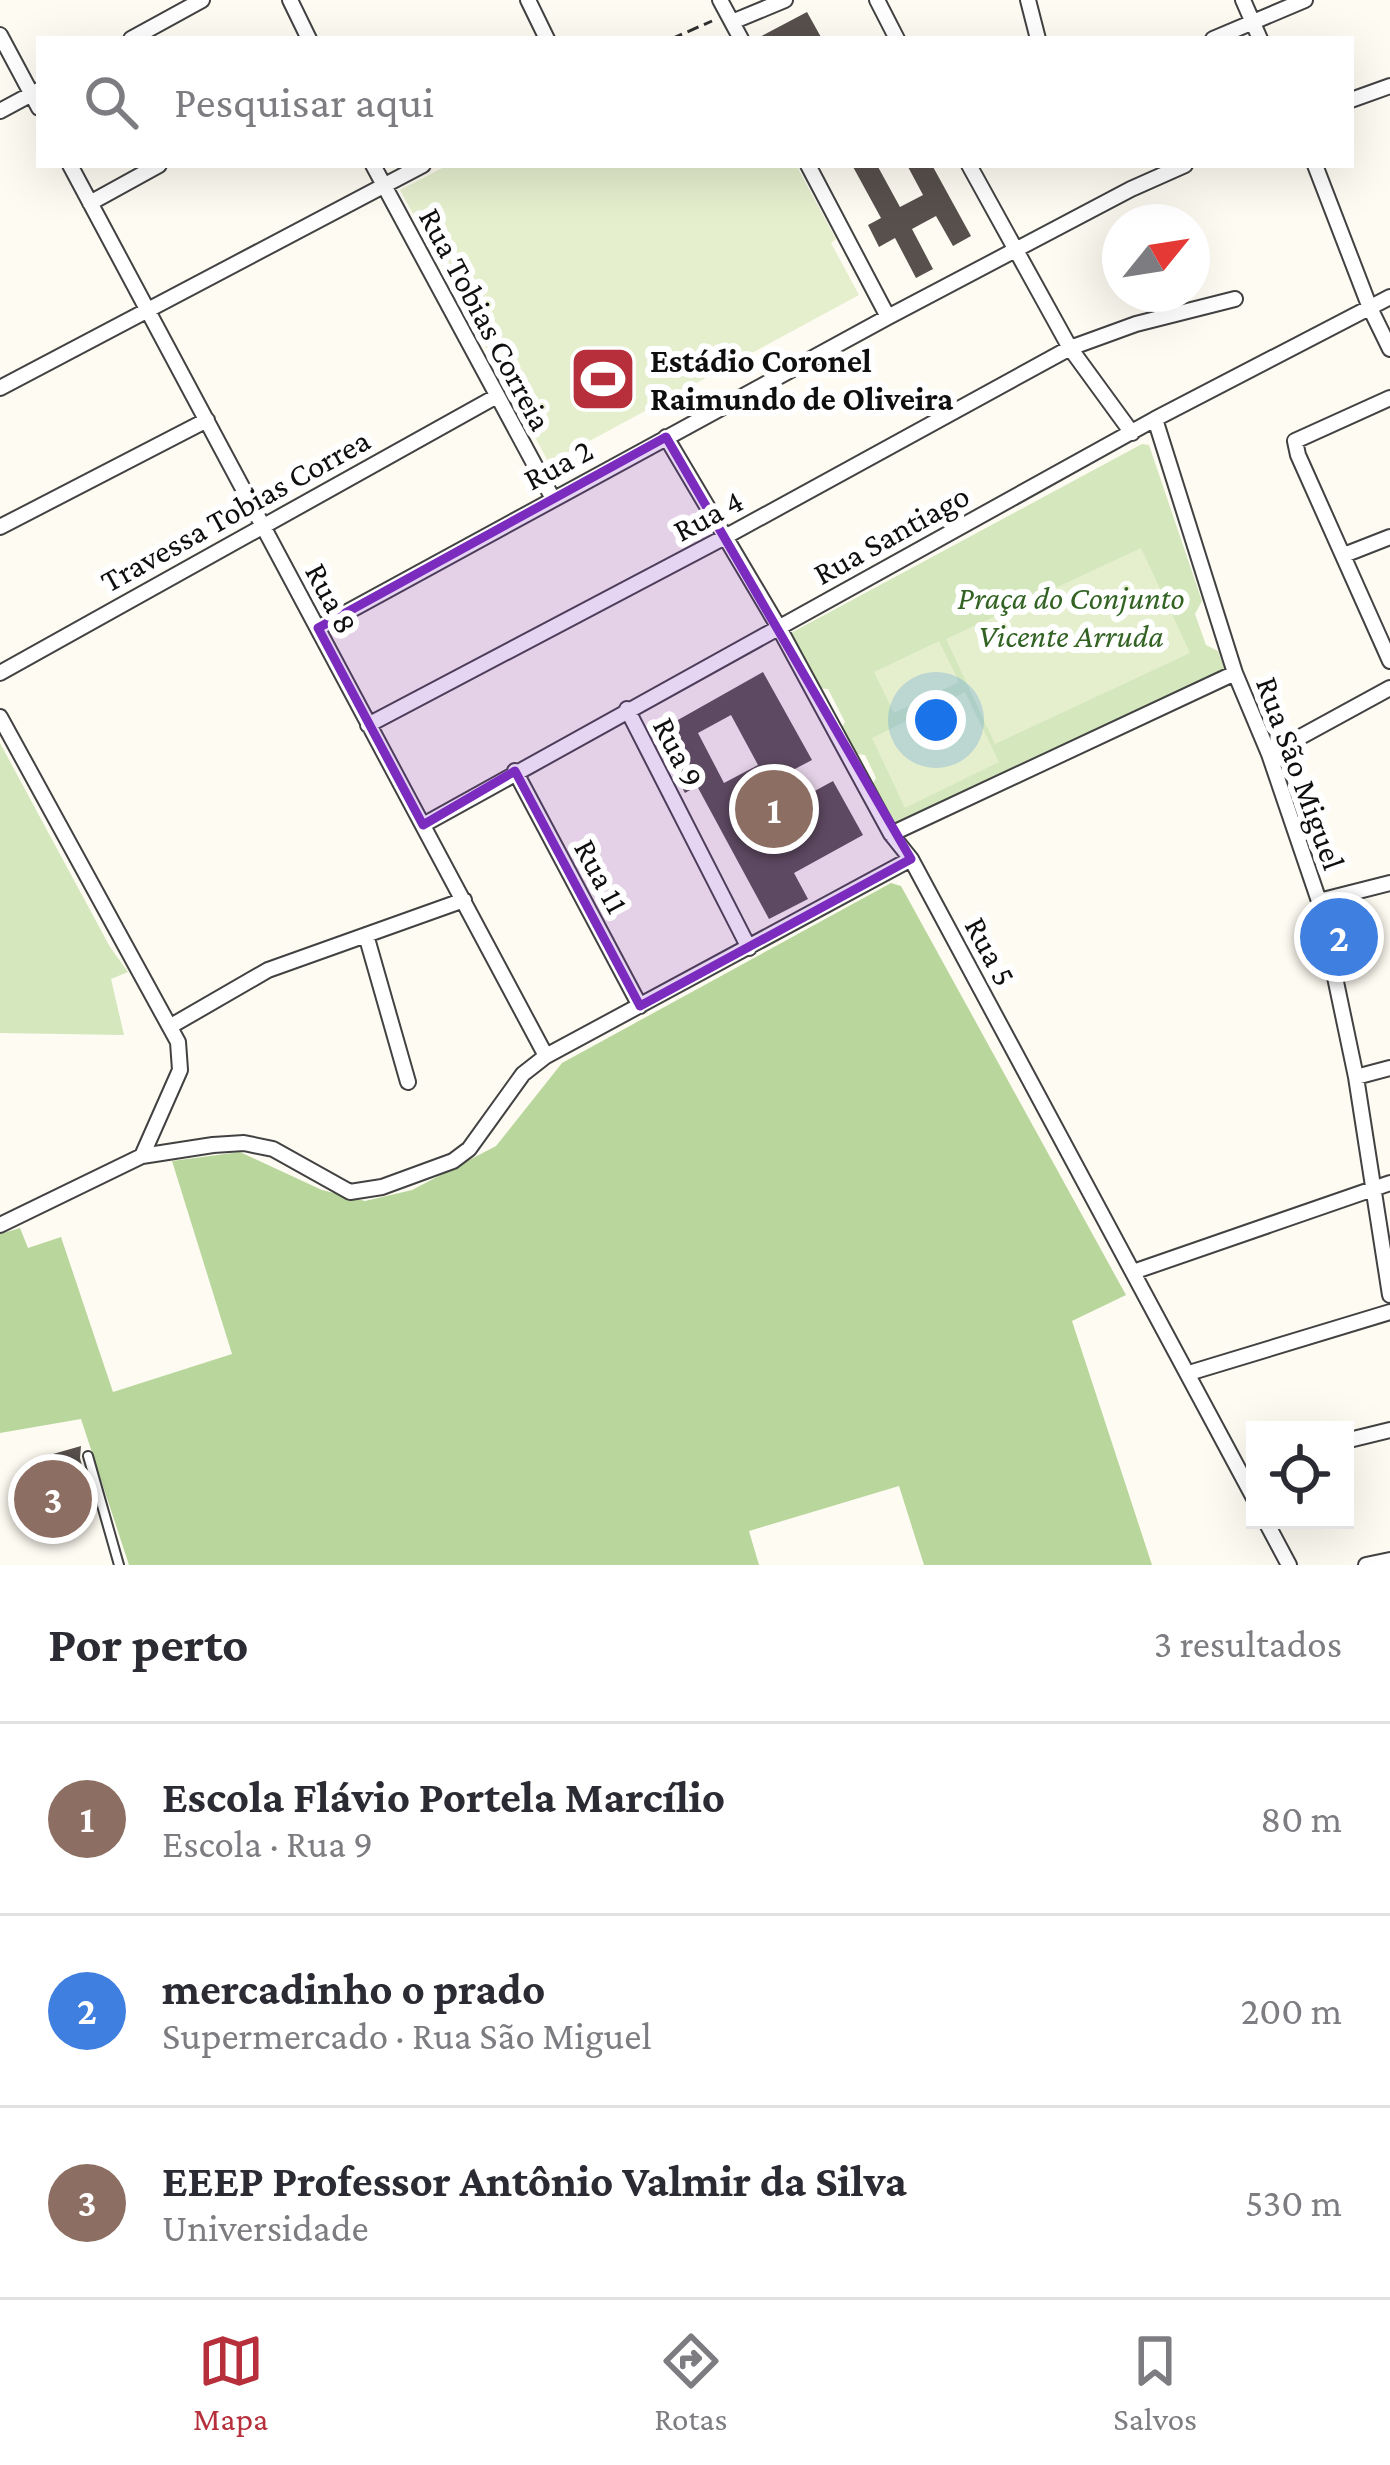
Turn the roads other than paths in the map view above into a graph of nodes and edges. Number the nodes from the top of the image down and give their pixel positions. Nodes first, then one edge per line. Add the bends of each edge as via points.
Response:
1 (202, 0) edge
2 (290, 0) edge
3 (528, 0) edge
4 (721, 0) edge
5 (785, 0) edge
6 (877, 0) edge
7 (1028, 0) edge
8 (1243, 0) edge
9 (1305, 0) edge
10 (1251, 20) junction
11 (732, 22) junction
12 (0, 34) edge
13 (136, 36) edge
14 (308, 36) edge
15 (546, 36) edge
16 (739, 36) edge
17 (896, 36) edge
18 (1037, 36) edge
19 (1219, 36) edge
20 (1259, 36) edge
21 (1390, 86) edge
22 (36, 95) edge
23 (36, 97) edge
24 (1354, 99) edge
25 (0, 111) edge
26 (72, 168) edge
27 (154, 168) edge
28 (375, 168) edge
29 (417, 168) edge
30 (810, 168) edge
31 (975, 168) edge
32 (1178, 168) edge
33 (1317, 168) edge
34 (384, 186) junction
35 (90, 202) junction
36 (1017, 252) junction
37 (1390, 297) edge
38 (1235, 299) dead end
39 (1370, 308) junction
40 (147, 309) junction
41 (889, 317) junction
42 (1070, 348) junction
43 (1390, 349) edge
44 (0, 388) edge
45 (497, 396) junction
46 (1390, 398) edge
47 (1155, 419) junction
48 (207, 420) junction
49 (1132, 433) junction
50 (666, 436) junction
51 (552, 497) junction
52 (263, 525) junction
53 (0, 526) edge
54 (1390, 537) edge
55 (723, 538) junction
56 (1344, 555) junction
57 (778, 626) junction
58 (318, 628) junction
59 (1390, 661) edge
60 (0, 673) edge
61 (1235, 673) junction
62 (1390, 688) edge
63 (627, 709) junction
64 (0, 717) edge
65 (368, 725) junction
66 (1269, 754) junction
67 (515, 771) junction
68 (423, 825) junction
69 (891, 834) junction
70 (911, 859) junction
71 (1390, 883) edge
72 (464, 900) junction
73 (1319, 901) junction
74 (366, 935) junction
75 (749, 948) junction
76 (640, 1006) junction
77 (171, 1026) junction
78 (546, 1056) junction
79 (1390, 1068) edge
80 (1356, 1077) junction
81 (408, 1082) dead end
82 (142, 1156) junction
83 (1390, 1183) edge
84 (1371, 1187) junction
85 (0, 1225) edge
86 (1133, 1272) junction
87 (1390, 1295) edge
88 (1390, 1312) edge
89 (1189, 1373) junction
90 (1390, 1430) edge
91 (1354, 1440) edge
92 (88, 1456) dead end
93 (1246, 1466) edge
94 (1238, 1468) junction
95 (1246, 1483) edge
96 (1270, 1529) edge
97 (1390, 1560) edge
98 (119, 1565) edge
99 (1289, 1565) edge
100 (1366, 1565) edge

1 - 13 street
2 - 14 street
3 - 15 street
4 - 11 street
5 - 11 street
6 - 17 street
7 - 18 street
8 - 10 street
9 - 10 street
10 - 19 street
10 - 20 street
11 - 16 street
12 - 22 street
21 - 24 street
23 - 25 street
26 - 35 street, Rua 8
27 - 35 street
28 - 34 street, Rua Tobias Correia
29 - 34 street
30 - 41 street
31 - 36 street
32 - 36 street, Rua 2
33 - 39 street
34 - 40 street
34 - 45 street, Rua Tobias Correia
35 - 40 street, Rua 8
36 - 41 street, Rua 2
36 - 42 street
37 - 39 street, Rua Santiago
38 - 42 street, Rua 4
39 - 43 street
39 - 47 street, Rua Santiago
40 - 44 street
40 - 48 street, Rua 8
41 - 50 street, Rua 2
42 - 49 street
42 - 55 street, Rua 4
45 - 51 street, Rua Tobias Correia
45 - 52 street, Travessa Tobias Correa
46 - 56 street via 1295,441
47 - 49 street, Rua Santiago
47 - 61 street, Rua São Miguel
48 - 52 street, Rua 8
48 - 53 street
49 - 57 street, Rua Santiago
50 - 51 street, Rua 2
50 - 55 street, Rua 5
51 - 58 street, Rua 2
52 - 58 street, Rua 8
52 - 60 street, Travessa Tobias Correa
54 - 56 street
55 - 57 street, Rua 5
55 - 65 street, Rua 4
56 - 59 street
57 - 63 street, Rua Santiago
57 - 69 street, Rua 5
58 - 65 street, Rua 8
61 - 66 street, Rua São Miguel
61 - 69 street
62 - 66 street
63 - 67 street, Rua Santiago
63 - 75 street, Rua 9
64 - 77 street
65 - 68 street, Rua 8
66 - 73 street, Rua São Miguel
67 - 68 street, Rua Santiago
67 - 76 street, Rua 11
68 - 72 street, Rua 8
69 - 70 street, Rua 5
70 - 75 street
70 - 86 street, Rua 5
71 - 73 street
72 - 74 street
72 - 78 street, Rua 8
73 - 80 street, Rua São Miguel
74 - 77 street via 268,970
74 - 81 street
75 - 76 street
76 - 78 street
77 - 82 street via 180,1070
78 - 82 street via 453,1161 365,1191 339,1188 258,1144
79 - 80 street
80 - 84 street, Rua São Miguel
82 - 85 street
83 - 84 street
84 - 86 street
84 - 87 street, Rua São Miguel
86 - 89 street, Rua 5
88 - 89 street
89 - 94 street, Rua 5
90 - 91 street
92 - 98 lane
93 - 94 street
94 - 95 street, Rua 5
96 - 99 street
97 - 100 street

